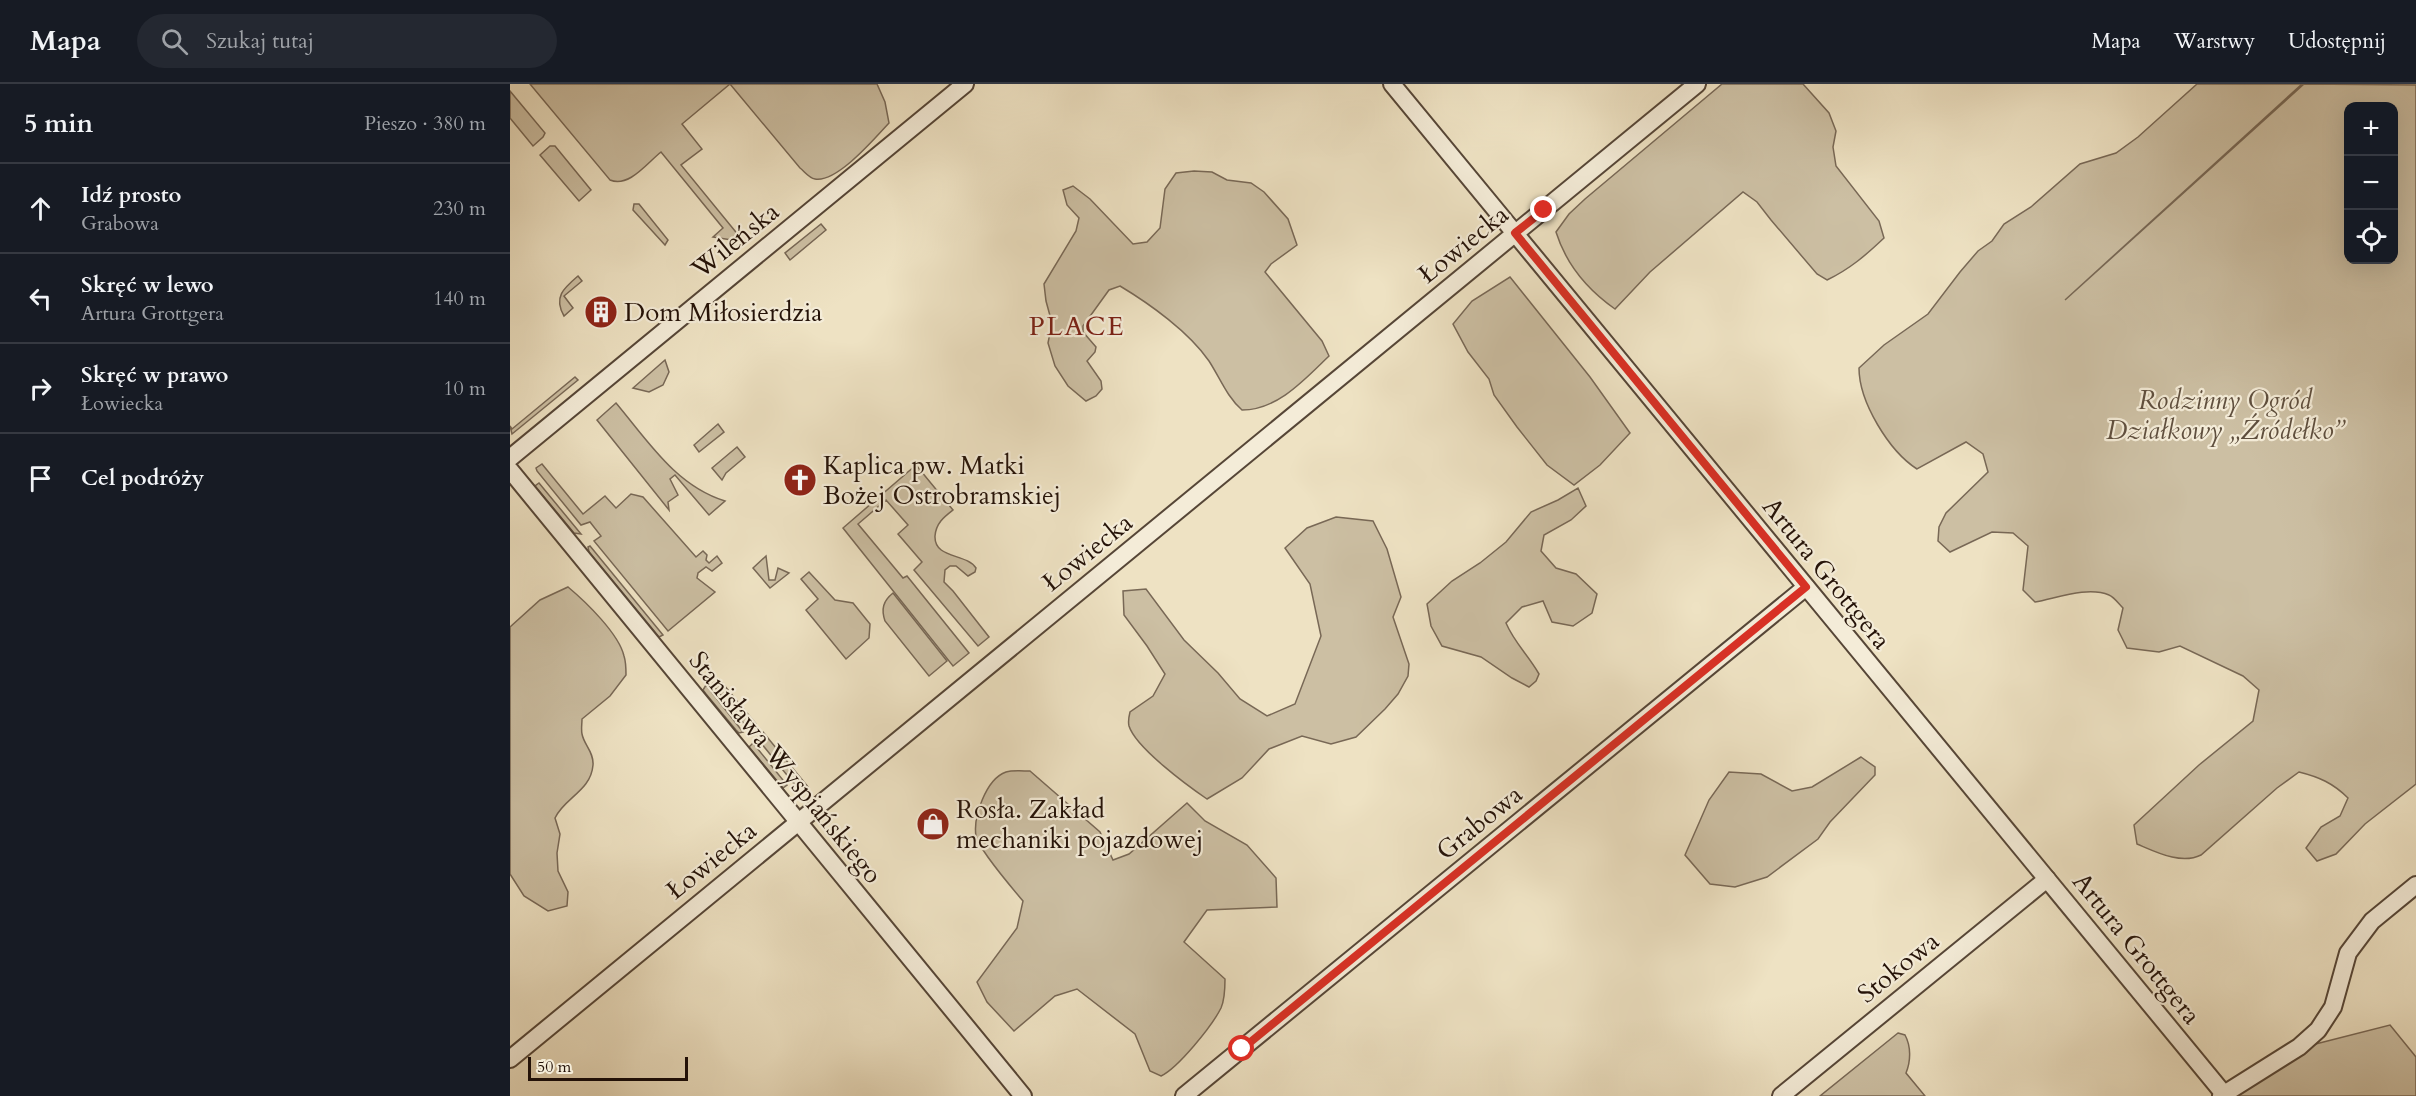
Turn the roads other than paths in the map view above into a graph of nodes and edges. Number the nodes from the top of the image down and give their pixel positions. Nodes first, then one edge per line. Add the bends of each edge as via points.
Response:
1 (965, 84) edge
2 (1392, 84) edge
3 (1697, 84) edge
4 (1515, 233) junction
5 (510, 458) edge
6 (510, 470) edge
7 (1806, 587) junction
8 (798, 822) junction
9 (2047, 879) junction
10 (2416, 885) edge
11 (510, 1059) edge
12 (2223, 1095) edge
13 (1023, 1096) edge
14 (1185, 1096) edge
15 (1781, 1096) edge

1 - 5 street, Wileńska
2 - 4 street, Artura Grottgera
3 - 4 street, Łowiecka
4 - 7 street, Artura Grottgera
4 - 8 street, Łowiecka
6 - 8 street, Stanisława Wyspiańskiego
7 - 9 street, Artura Grottgera
7 - 14 street, Grabowa
8 - 11 street, Łowiecka
8 - 13 street, Stanisława Wyspiańskiego
9 - 12 street, Artura Grottgera
9 - 15 street, Stokowa
10 - 12 street via 2372,921 2348,953 2333,1007 2318,1030 2299,1047

